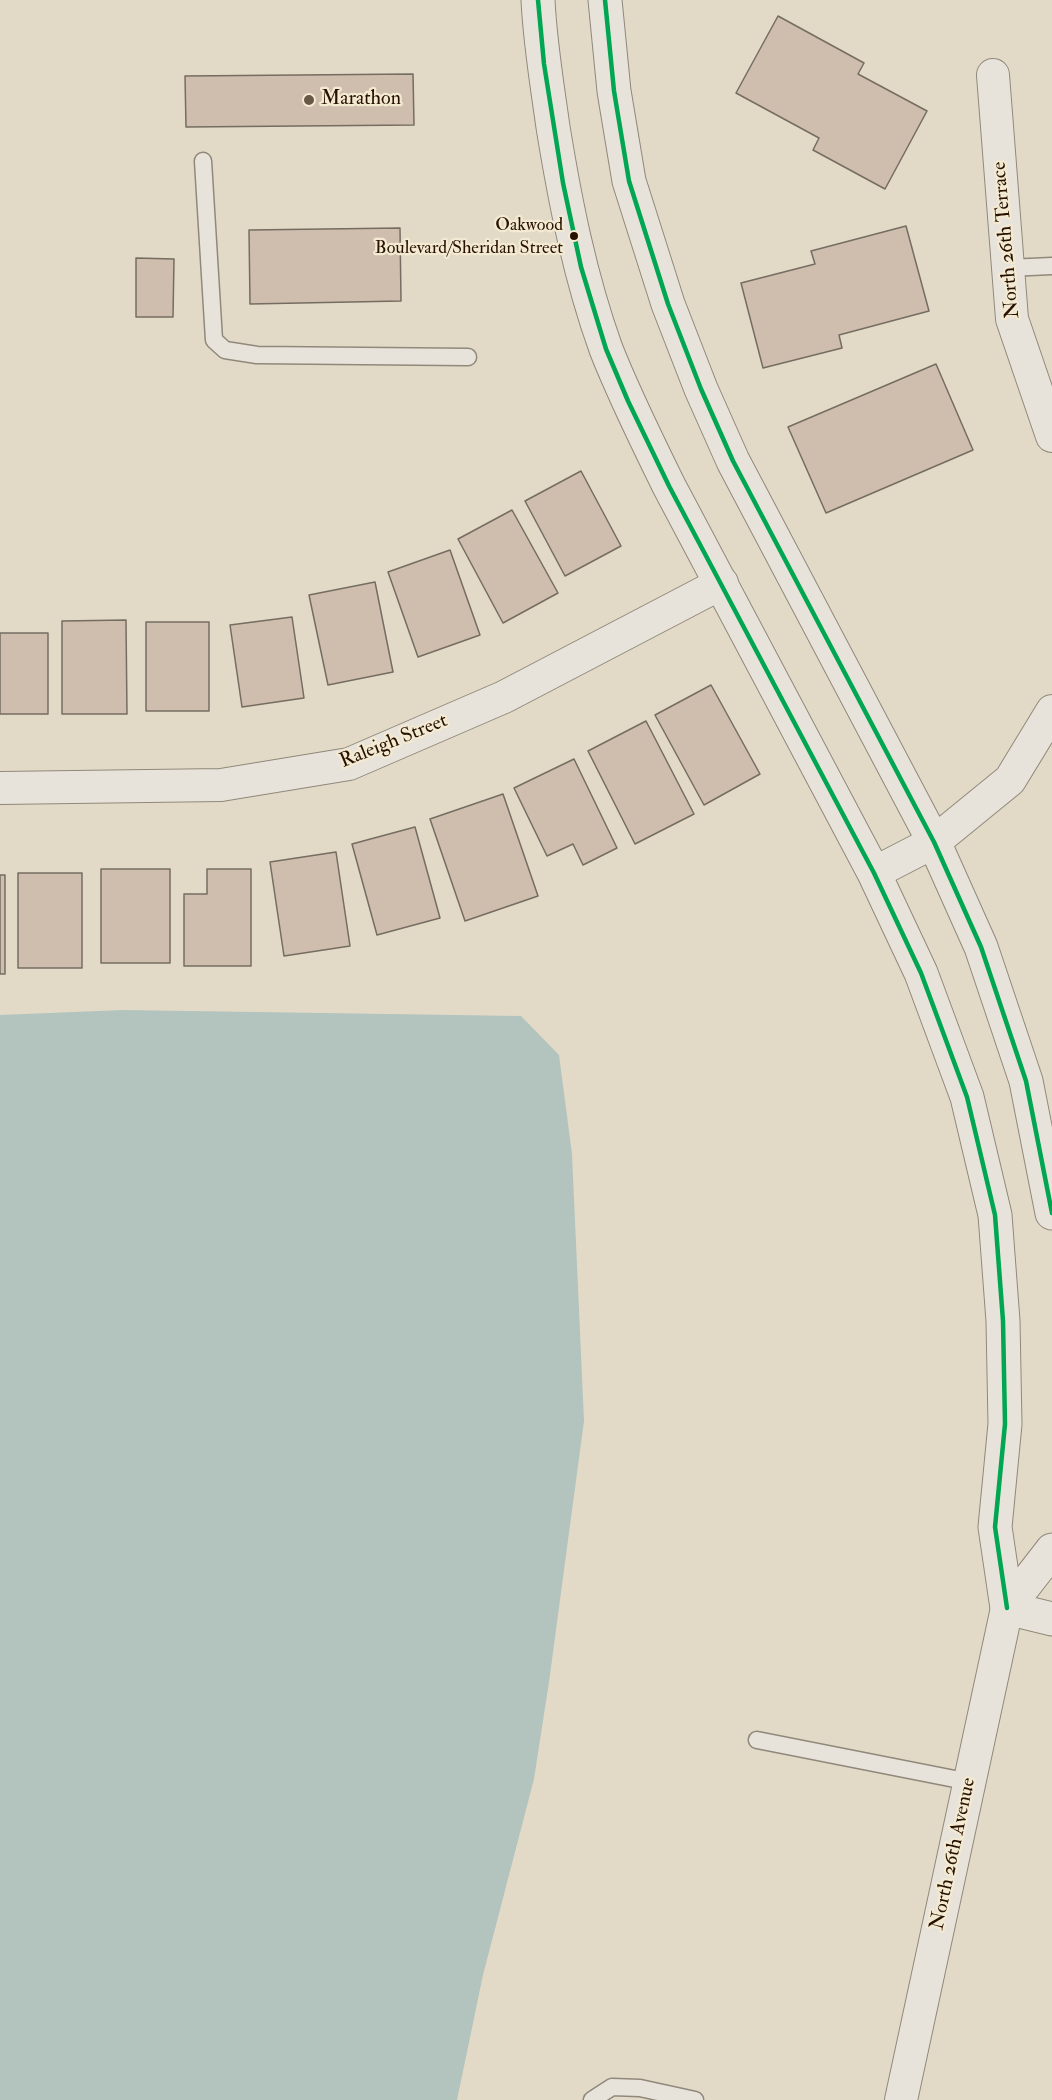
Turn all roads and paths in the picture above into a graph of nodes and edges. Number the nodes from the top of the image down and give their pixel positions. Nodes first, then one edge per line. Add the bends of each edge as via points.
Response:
1 (538, 0) edge
2 (605, 0) edge
3 (993, 75) dead end
4 (203, 161) dead end
5 (1052, 266) edge
6 (1008, 268) junction
7 (468, 357) dead end
8 (1052, 436) edge
9 (722, 583) junction
10 (1052, 711) edge
11 (0, 788) edge
12 (934, 842) junction
13 (874, 873) junction
14 (1052, 1213) edge
15 (1052, 1550) edge
16 (1007, 1608) junction
17 (1052, 1619) edge
18 (757, 1740) dead end
19 (970, 1782) junction
20 (592, 2100) edge
21 (695, 2100) edge
22 (901, 2100) edge

1 - 9 street, North 26th Avenue via 540,43 562,186 606,349 669,486
2 - 12 street via 614,91 629,181 693,368 733,461
3 - 6 street, North 26th Terrace
4 - 7 lane via 214,340 225,350 257,355
5 - 6 lane
6 - 8 street, North 26th Terrace via 1012,319
9 - 11 street, Raleigh Street via 504,697 349,764 221,785
9 - 13 street, North 26th Avenue
10 - 12 street via 1010,780
12 - 13 street
12 - 14 street via 981,946 1026,1081
13 - 16 street, North 26th Avenue via 921,973 967,1097 995,1215 1005,1424 995,1527
15 - 16 street, North 26th Avenue
16 - 17 street
16 - 19 street, North 26th Avenue
18 - 19 lane
19 - 22 street, North 26th Avenue
20 - 21 lane via 612,2087 640,2088

